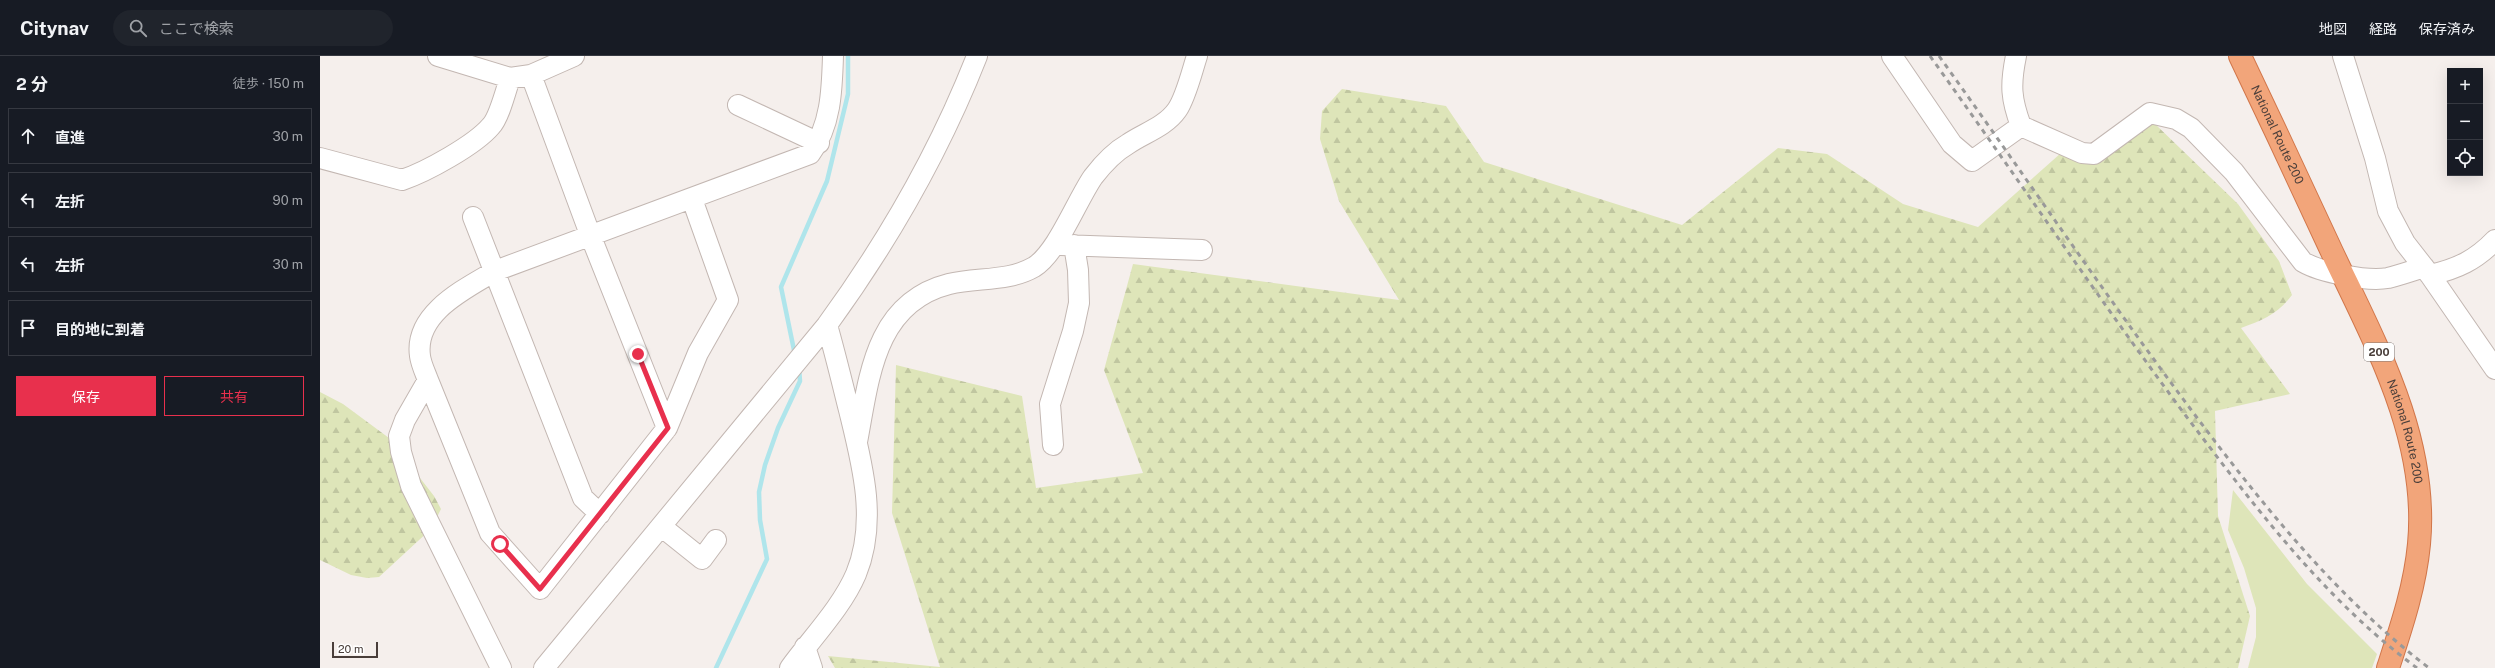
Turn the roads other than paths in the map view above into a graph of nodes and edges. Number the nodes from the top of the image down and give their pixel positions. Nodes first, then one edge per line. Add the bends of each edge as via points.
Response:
1 (438, 56) edge
2 (574, 56) edge
3 (833, 56) edge
4 (977, 56) edge
5 (1197, 56) edge
6 (1892, 56) edge
7 (2016, 56) edge
8 (2240, 56) edge
9 (2344, 56) edge
10 (531, 75) junction
11 (510, 78) junction
12 (738, 105) dead end
13 (2021, 126) junction
14 (819, 143) junction
15 (320, 158) edge
16 (692, 199) junction
17 (473, 217) dead end
18 (591, 237) junction
19 (2495, 240) edge
20 (1053, 245) junction
21 (1074, 245) junction
22 (1202, 250) dead end
23 (495, 271) junction
24 (2427, 271) junction
25 (2343, 275) junction
26 (826, 325) junction
27 (2495, 369) edge
28 (428, 380) junction
29 (668, 428) junction
30 (857, 442) junction
31 (1053, 445) dead end
32 (600, 514) junction
33 (662, 527) junction
34 (716, 540) dead end
35 (805, 647) junction
36 (501, 668) edge
37 (544, 668) edge
38 (790, 668) edge
39 (812, 668) edge
40 (2388, 668) edge

1 - 11 street
2 - 10 street
3 - 14 street via 832,97
4 - 26 street via 962,94 932,153 857,284
5 - 20 street via 1178,109 1168,120 1129,143 1107,161 1093,177
6 - 13 street via 1952,144 1972,161
7 - 13 street via 2011,79 2012,102
8 - 25 highway, National Route 200 / 200
9 - 24 street via 2388,211 2405,243
10 - 11 street
10 - 18 street
11 - 15 street via 492,126 475,140 414,176 402,180
12 - 14 street
13 - 25 street via 2082,153 2094,154 2150,113 2176,119 2191,128 2234,172 2303,262 2314,268
14 - 16 street via 810,154
16 - 18 street
16 - 29 street via 728,300 698,353
17 - 23 street
18 - 23 street
18 - 29 street
19 - 24 street via 2463,266
20 - 21 street
20 - 30 street via 1046,257 1023,273 949,284 922,295 902,310 887,329 878,348
21 - 22 street
21 - 31 street via 1079,303 1050,404
23 - 28 street via 458,293 438,311 424,330 420,356
23 - 32 street via 583,498
24 - 25 street via 2386,278
24 - 27 street
25 - 40 highway, National Route 200 / 200 via 2389,374 2408,430 2418,484 2419,544 2408,604
26 - 30 street
26 - 33 street
28 - 32 street via 490,533 540,589
28 - 36 street via 405,420 399,436 401,452 411,486
29 - 32 street
30 - 35 street via 867,492 864,544 856,574 829,618
33 - 34 street via 702,559
33 - 37 street
35 - 38 street
35 - 39 street

